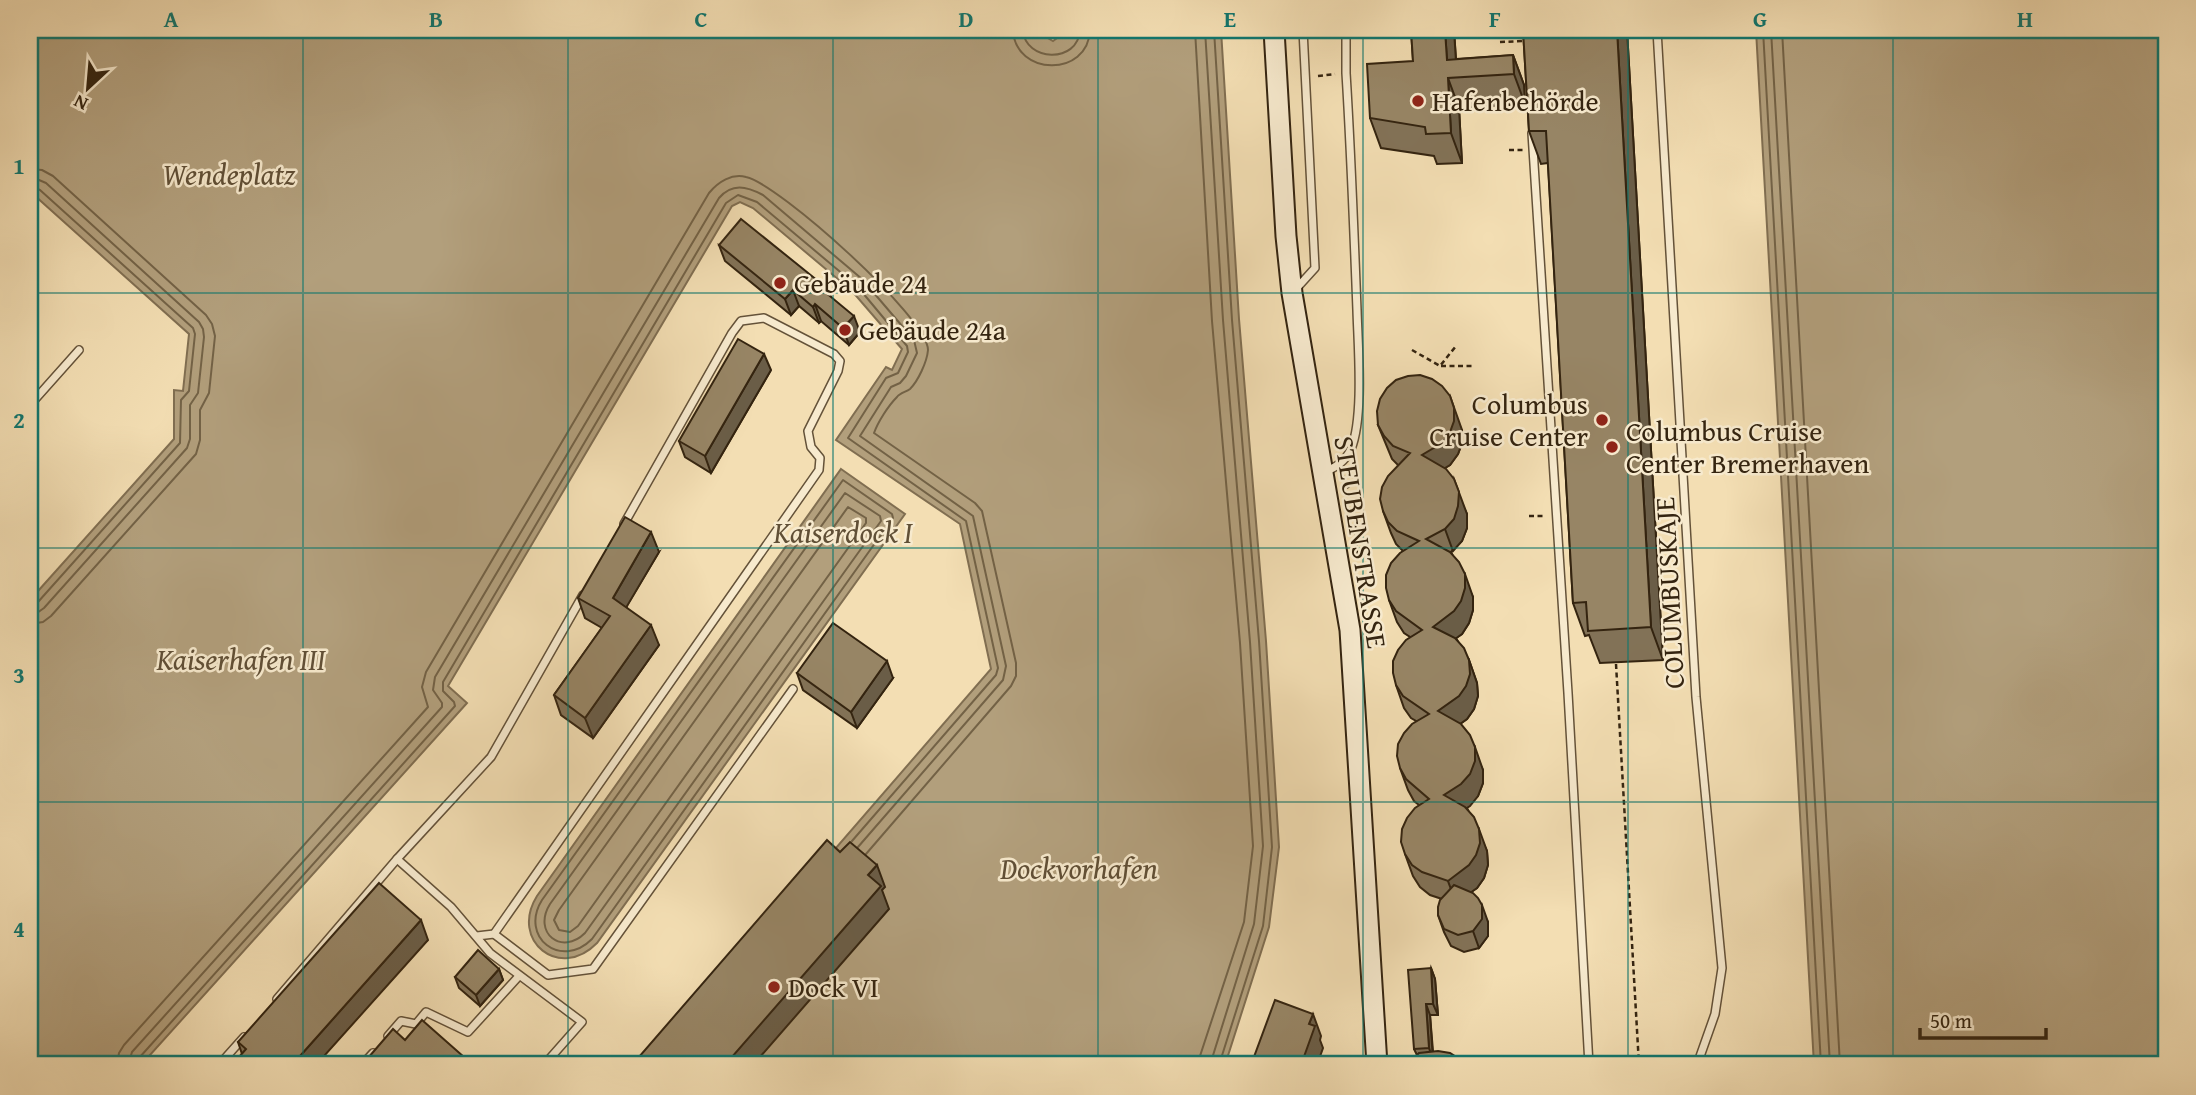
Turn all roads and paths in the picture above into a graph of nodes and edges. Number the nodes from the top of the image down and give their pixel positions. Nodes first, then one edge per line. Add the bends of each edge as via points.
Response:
1 (1274, 30) edge
2 (1303, 30) edge
3 (1346, 30) edge
4 (1657, 30) edge
5 (1528, 41) edge
6 (1500, 42) dead end
7 (1532, 122) edge
8 (1292, 293) junction
9 (1457, 346) dead end
10 (79, 350) dead end
11 (1412, 350) dead end
12 (1440, 366) junction
13 (1472, 366) dead end
14 (30, 405) edge
15 (1322, 474) junction
16 (1556, 515) junction
17 (1529, 516) dead end
18 (620, 531) edge
19 (586, 591) edge
20 (1616, 664) dead end
21 (793, 689) dead end
22 (397, 859) junction
23 (494, 934) junction
24 (477, 936) junction
25 (519, 975) junction
26 (273, 1003) edge
27 (246, 1034) edge
28 (385, 1038) edge
29 (378, 1047) edge
30 (219, 1065) edge
31 (362, 1065) edge
32 (544, 1065) edge
33 (1377, 1065) edge
34 (1589, 1065) edge
35 (1639, 1065) edge
36 (1697, 1065) edge

1 - 8 street, STEUBENSTRASSE
2 - 8 lane via 1315,268
3 - 15 lane via 1358,417 1346,458
4 - 36 lane, COLUMBUSKAJE via 1696,697 1722,968 1715,1014
5 - 6 path
7 - 16 lane
8 - 15 street, STEUBENSTRASSE
9 - 12 path
10 - 14 lane
11 - 12 path
12 - 13 path
15 - 33 street, STEUBENSTRASSE via 1350,630
16 - 17 path
16 - 34 lane
18 - 23 lane via 741,321 764,318 840,361 808,431 811,447 820,458 820,470
19 - 22 lane via 491,757
20 - 35 path
21 - 23 lane via 593,969 548,975
22 - 24 lane
22 - 26 lane
23 - 24 lane
24 - 25 lane via 490,953
25 - 28 lane via 468,1032 426,1012 416,1024 401,1021
25 - 32 lane via 582,1023
27 - 30 lane
29 - 31 lane

